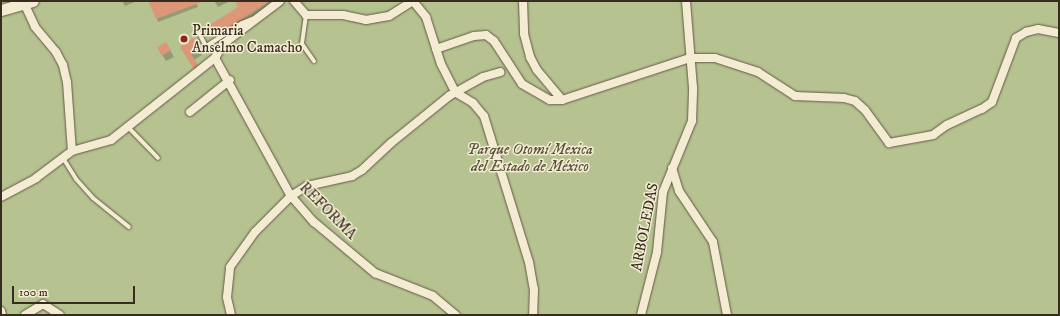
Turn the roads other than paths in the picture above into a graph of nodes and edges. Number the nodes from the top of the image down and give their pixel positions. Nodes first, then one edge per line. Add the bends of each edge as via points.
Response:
1 (280, 1) edge
2 (294, 1) edge
3 (413, 1) edge
4 (523, 1) edge
5 (686, 1) edge
6 (28, 2) edge
7 (1, 10) edge
8 (306, 15) junction
9 (257, 18) junction
10 (199, 33) dead end
11 (1059, 34) edge
12 (436, 49) junction
13 (215, 58) junction
14 (690, 58) junction
15 (314, 61) dead end
16 (500, 72) dead end
17 (230, 80) junction
18 (454, 92) junction
19 (562, 100) junction
20 (190, 112) dead end
21 (128, 126) junction
22 (72, 151) junction
23 (63, 158) junction
24 (158, 158) dead end
25 (672, 168) junction
26 (291, 196) junction
27 (1, 197) edge
28 (129, 227) dead end
29 (1, 311) edge
30 (2, 315) edge
31 (25, 315) edge
32 (60, 315) edge
33 (231, 315) edge
34 (456, 315) edge
35 (534, 315) edge
36 (641, 315) edge
37 (727, 315) edge

1 - 9 street
2 - 8 street
3 - 8 street via 379,19 366,20 343,15
3 - 12 street via 426,17
4 - 19 street via 524,34 530,57
5 - 14 street, ARBOLEDAS
6 - 7 main road
6 - 22 street via 35,27 56,52 63,65 67,82
8 - 15 lane via 302,44
9 - 10 lane via 242,23 206,46
9 - 13 street via 224,44
11 - 14 street via 1038,29 1016,38 992,102 982,109 947,125 933,135 889,143 865,110 855,101 844,98 802,98 758,72 715,58
12 - 18 street
12 - 19 street via 474,36 486,35 494,40 522,84 550,100
13 - 17 street, REFORMA
13 - 21 street
14 - 19 street
14 - 25 street, ARBOLEDAS via 693,88 690,126
16 - 18 street via 483,77
17 - 20 street
17 - 26 street, REFORMA
18 - 26 street via 390,143 362,170 352,176 307,186
18 - 35 street via 473,103 484,116 529,262 534,290
21 - 22 street via 111,140
21 - 24 lane
22 - 23 street
23 - 27 street via 36,178
23 - 28 lane via 93,198
25 - 36 street, ARBOLEDAS via 663,192 657,252
25 - 37 street via 679,191 713,242
26 - 33 street via 250,238 230,267 227,297
26 - 34 street, REFORMA via 334,241 375,273 433,296
29 - 30 street
31 - 32 street via 44,304

